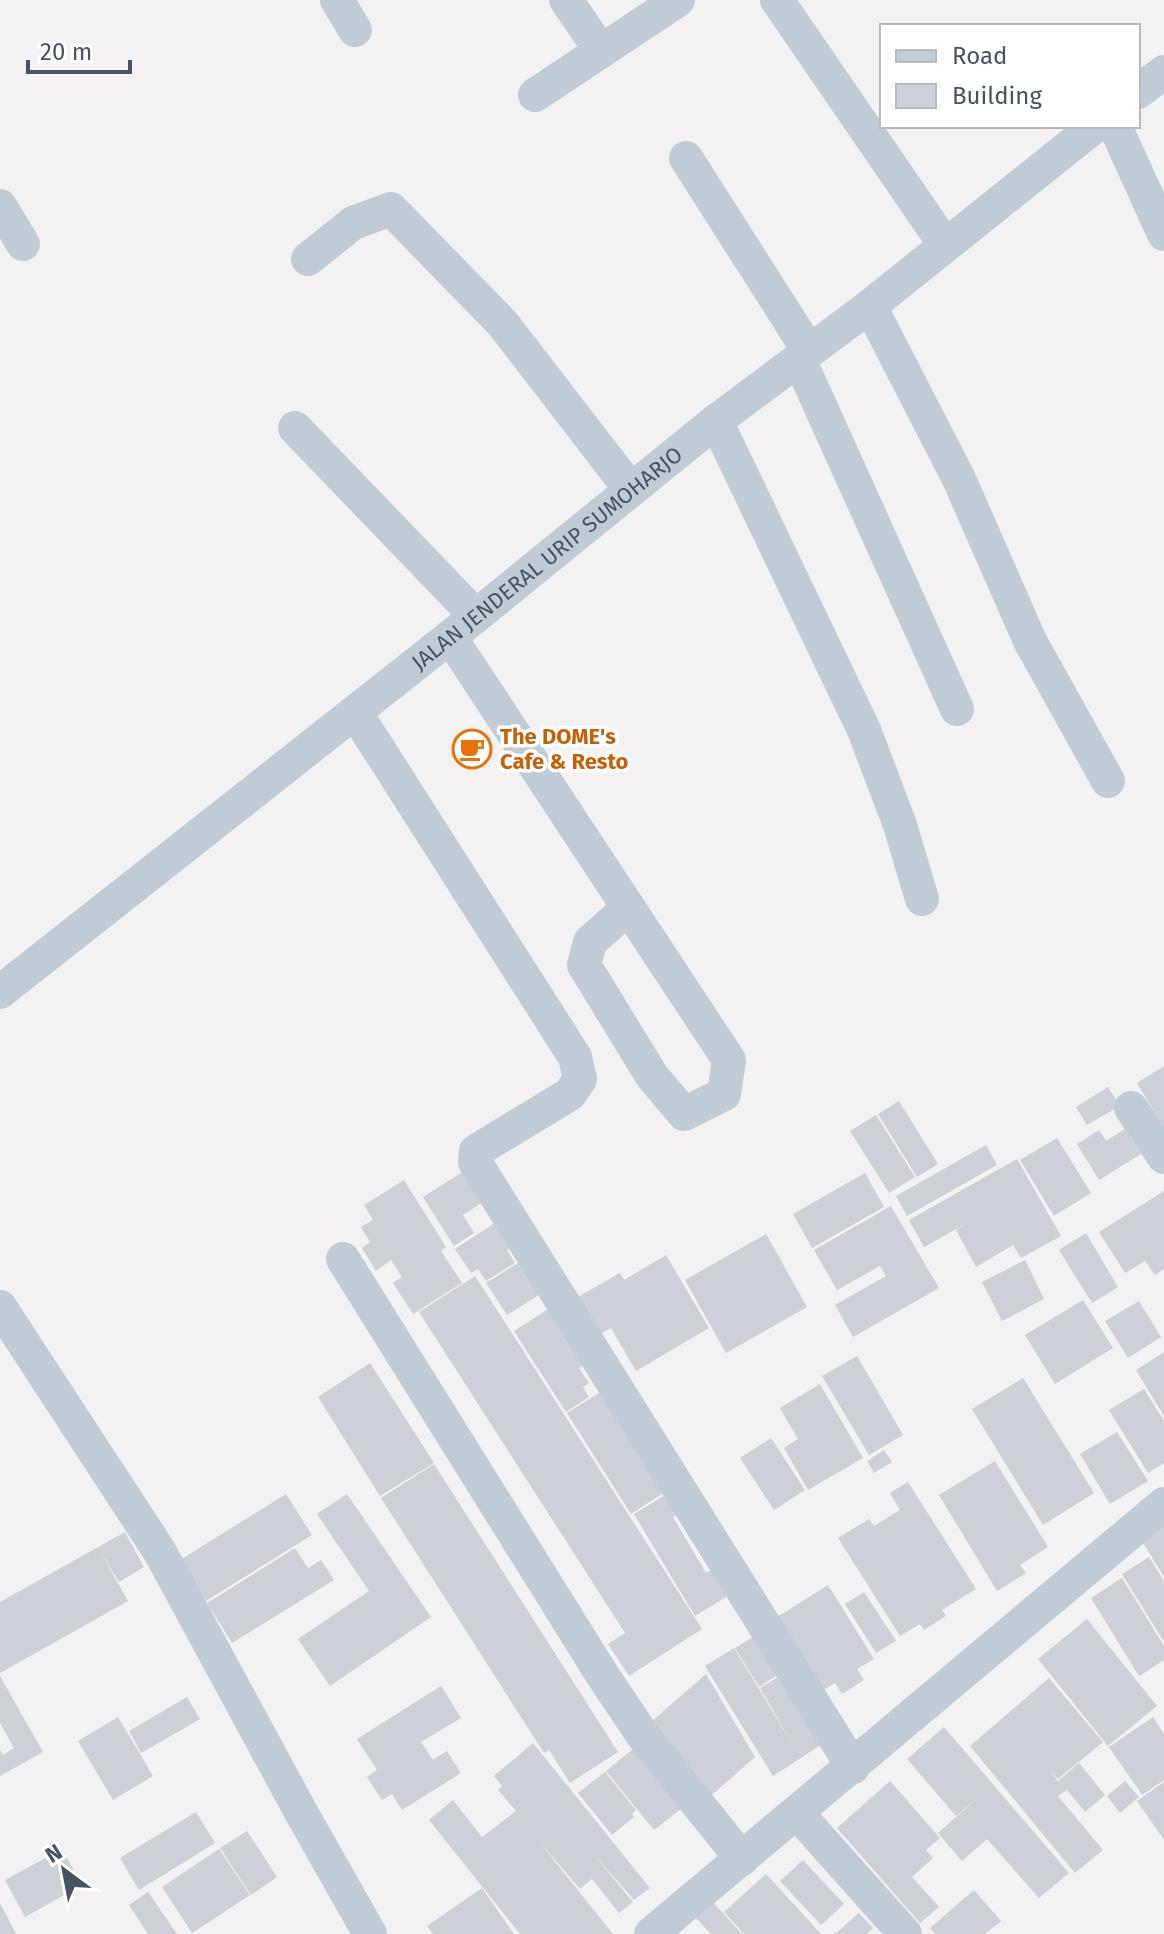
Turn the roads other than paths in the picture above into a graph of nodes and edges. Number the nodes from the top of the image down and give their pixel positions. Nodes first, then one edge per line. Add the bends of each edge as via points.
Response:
1 (337, 0) edge
2 (566, 0) edge
3 (678, 0) edge
4 (777, 0) edge
5 (355, 30) dead end
6 (601, 51) junction
7 (1164, 72) edge
8 (1140, 90) edge
9 (535, 95) dead end
10 (1092, 128) edge
11 (1116, 128) edge
12 (686, 158) dead end
13 (0, 206) edge
14 (1164, 234) edge
15 (23, 244) dead end
16 (945, 245) junction
17 (308, 259) dead end
18 (870, 306) junction
19 (804, 355) junction
20 (716, 421) junction
21 (295, 428) dead end
22 (631, 490) junction
23 (463, 627) junction
24 (957, 709) dead end
25 (355, 712) junction
26 (1108, 781) dead end
27 (922, 899) dead end
28 (628, 908) junction
29 (0, 992) edge
30 (1131, 1108) dead end
31 (1164, 1157) edge
32 (343, 1259) dead end
33 (0, 1307) edge
34 (1164, 1504) edge
35 (853, 1767) junction
36 (797, 1813) junction
37 (742, 1859) junction
38 (670, 1928) edge
39 (370, 1934) edge
40 (905, 1934) edge

1 - 5 street
2 - 6 street
3 - 6 street
4 - 16 street
6 - 9 street
7 - 8 street
10 - 16 street, JALAN JENDERAL URIP SUMOHARJO
11 - 14 street
12 - 19 street
13 - 15 street
16 - 18 street, JALAN JENDERAL URIP SUMOHARJO
17 - 22 street via 353,223 391,209 503,324
18 - 19 street, JALAN JENDERAL URIP SUMOHARJO
18 - 26 street via 959,479 1030,641
19 - 20 street, JALAN JENDERAL URIP SUMOHARJO
19 - 24 street
20 - 22 street, JALAN JENDERAL URIP SUMOHARJO
20 - 27 street via 864,730
21 - 23 street
22 - 23 street, JALAN JENDERAL URIP SUMOHARJO
23 - 25 street, JALAN JENDERAL URIP SUMOHARJO
23 - 28 street
25 - 29 street, JALAN JENDERAL URIP SUMOHARJO
25 - 35 street via 575,1057 580,1079 570,1094 476,1151 475,1162
28 - 28 street via 729,1060 724,1094 684,1114 652,1076 584,965 590,942
30 - 31 street
32 - 37 street via 603,1676 644,1737
33 - 39 street via 160,1552
34 - 35 street
35 - 36 street
36 - 37 street
36 - 40 street
37 - 38 street

